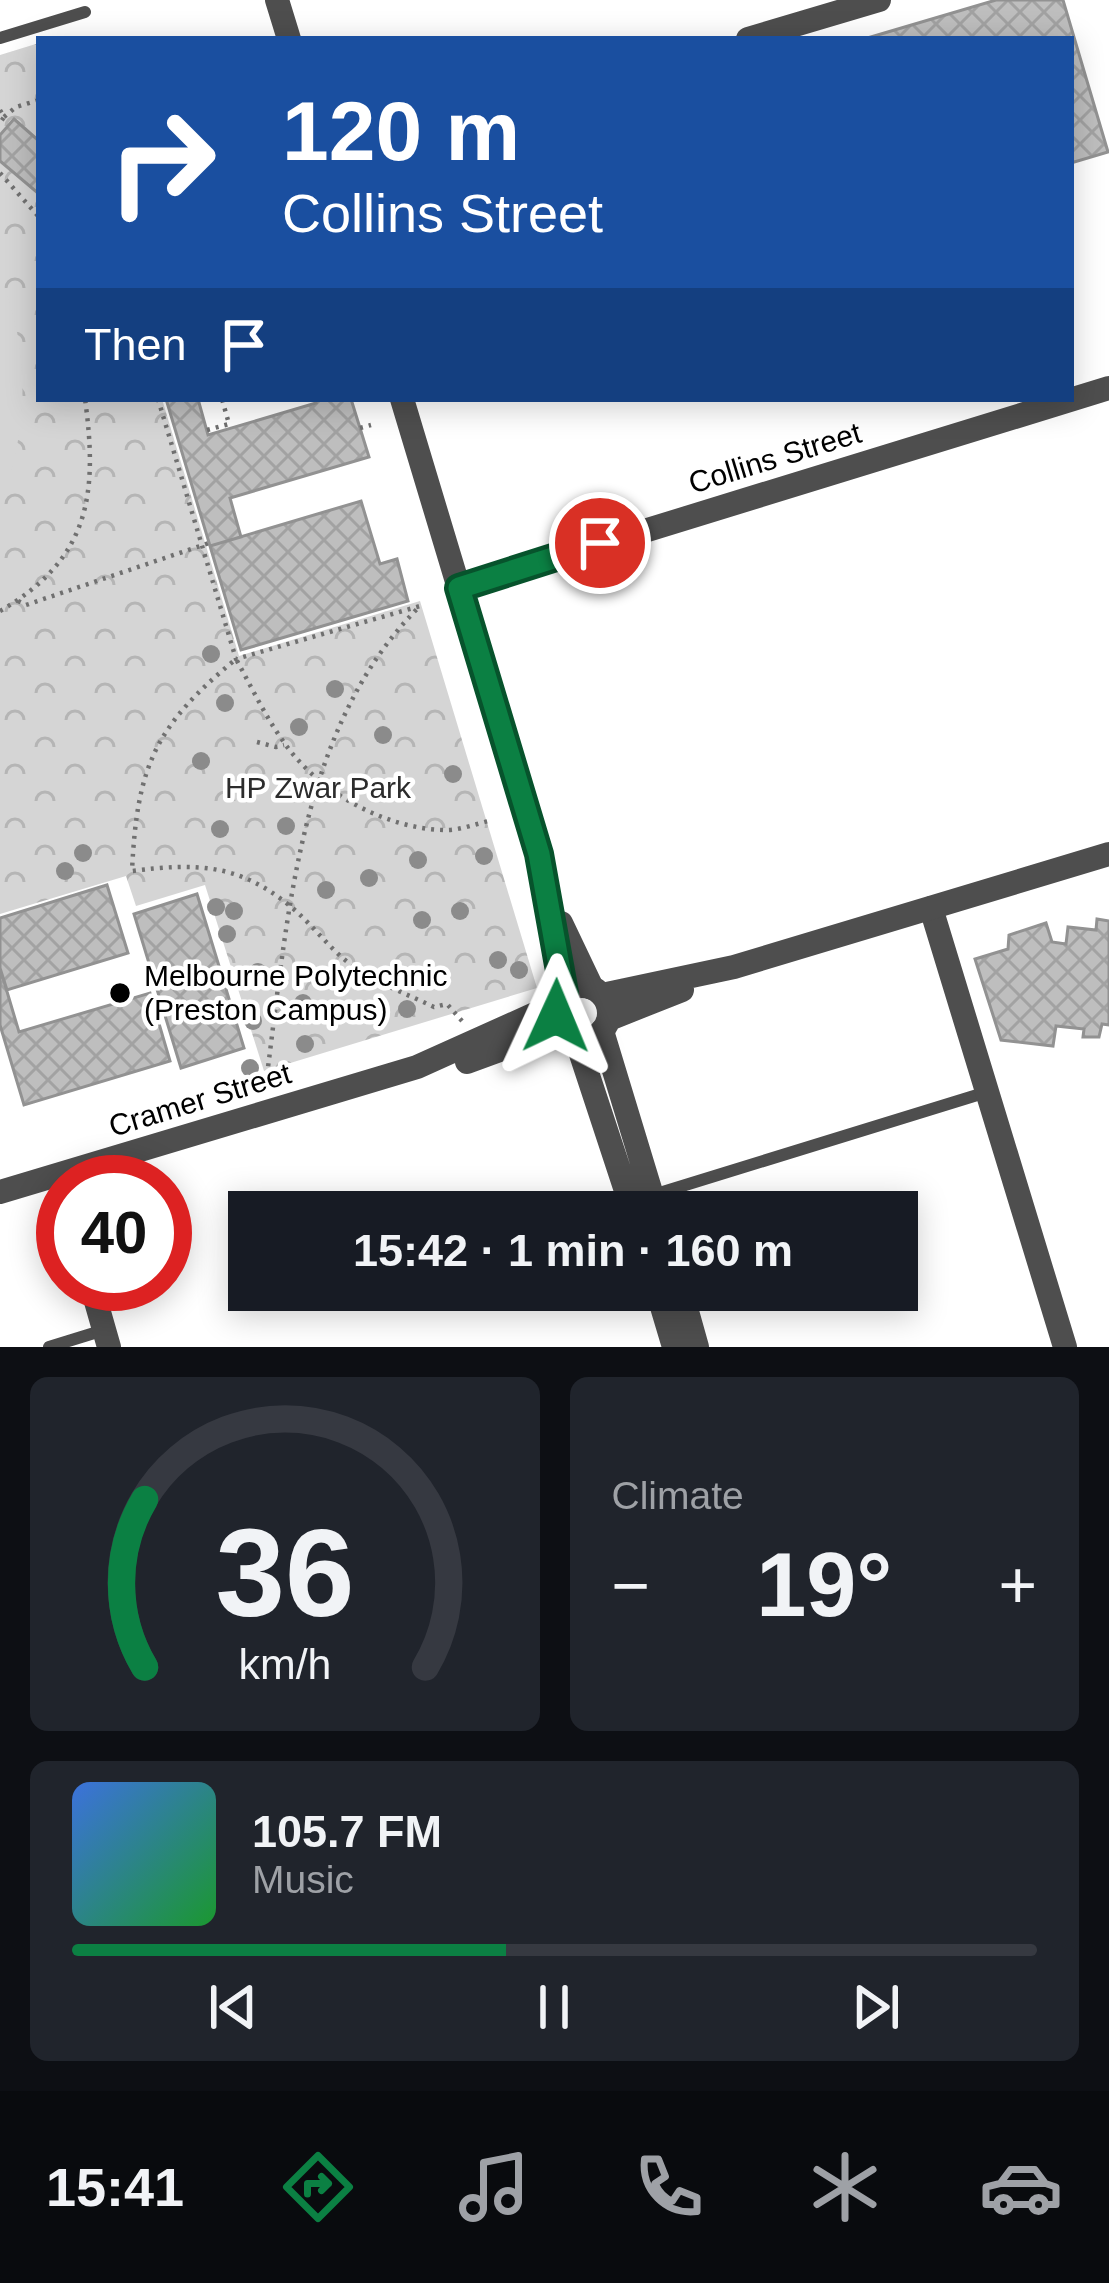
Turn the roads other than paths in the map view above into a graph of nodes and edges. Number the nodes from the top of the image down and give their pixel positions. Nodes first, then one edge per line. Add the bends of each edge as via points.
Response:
1 (278, 0) edge
2 (879, 0) edge
3 (86, 12) dead end
4 (288, 36) edge
5 (758, 36) edge
6 (0, 38) edge
7 (1109, 388) edge
8 (1074, 399) edge
9 (403, 402) edge
10 (1064, 402) edge
11 (459, 588) junction
12 (1109, 854) edge
13 (549, 899) junction
14 (931, 908) junction
15 (601, 1008) junction
16 (564, 1016) junction
17 (988, 1091) junction
18 (137, 1155) edge
19 (36, 1184) edge
20 (637, 1191) edge
21 (640, 1191) edge
22 (685, 1191) edge
23 (0, 1192) edge
24 (668, 1311) edge
25 (683, 1311) edge
26 (107, 1339) edge
27 (685, 1343) edge
28 (49, 1347) edge
29 (1065, 1347) edge

1 - 4 street
2 - 5 street
3 - 6 lane
7 - 8 street, Collins Street
9 - 11 street
10 - 11 street, Collins Street
11 - 13 street
12 - 14 street
13 - 15 street
13 - 16 street
14 - 15 street
14 - 17 street
15 - 16 street via 577,987
15 - 16 street via 590,1038
15 - 21 street
16 - 18 street, Cramer Street via 475,1060 417,1067
16 - 20 street
17 - 22 lane
17 - 29 street
19 - 23 street, Cramer Street
24 - 27 street
25 - 27 street
26 - 28 lane

